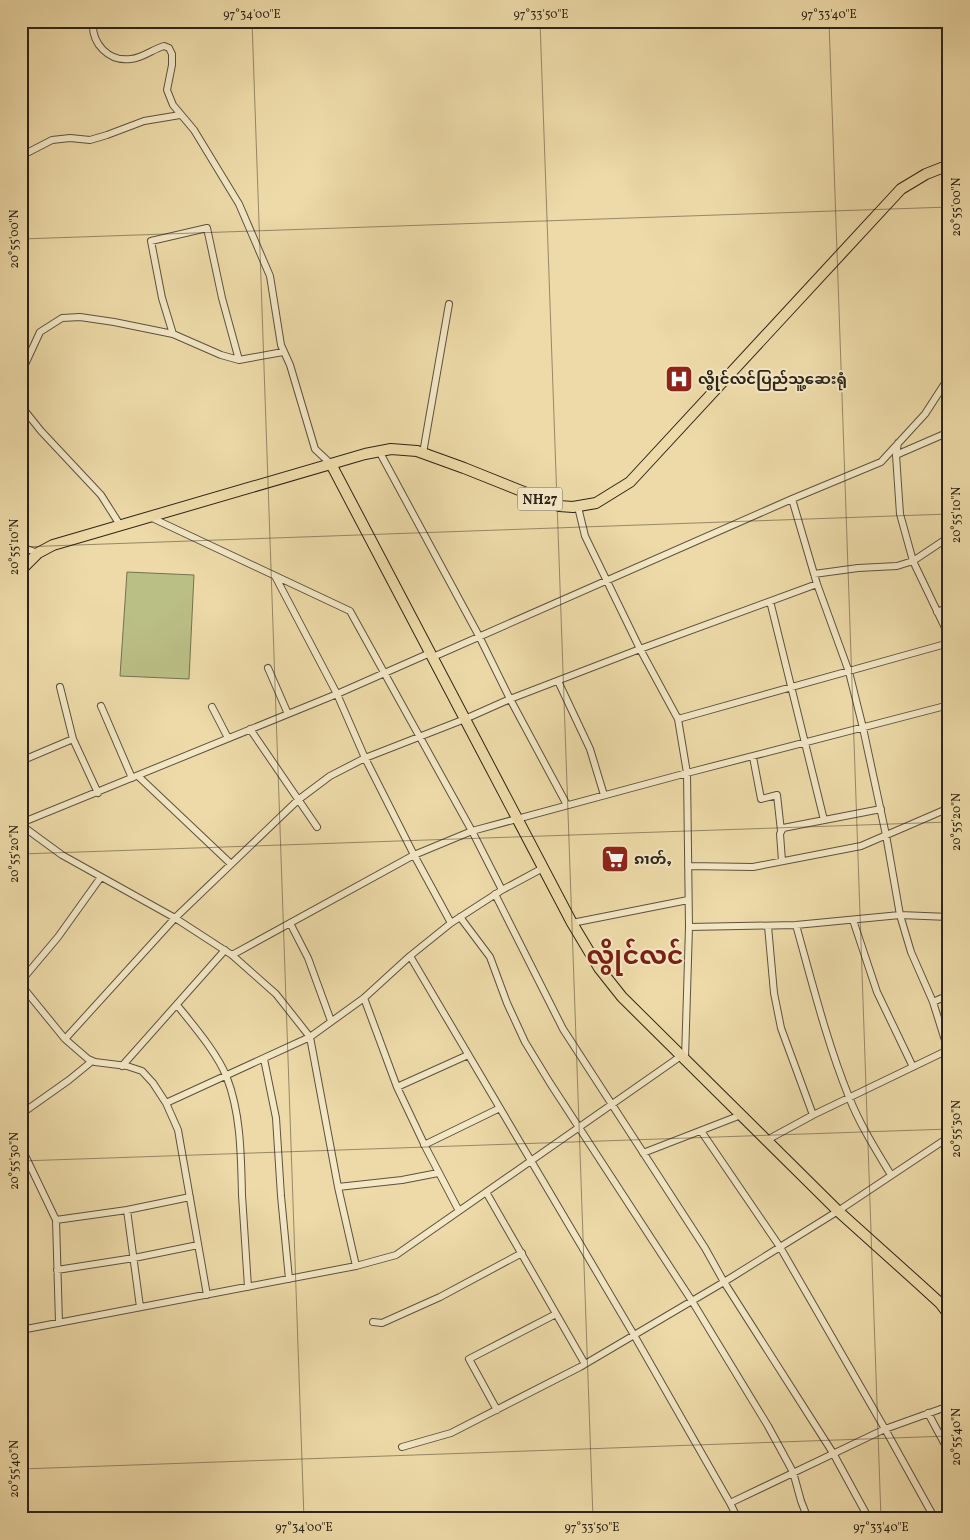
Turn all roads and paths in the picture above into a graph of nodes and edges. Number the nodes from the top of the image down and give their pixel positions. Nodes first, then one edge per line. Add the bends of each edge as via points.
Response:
1 (93, 21) edge
2 (180, 116) junction
3 (21, 156) edge
4 (949, 165) edge
5 (448, 304) dead end
6 (173, 334) junction
7 (283, 352) junction
8 (239, 360) junction
9 (21, 373) edge
10 (949, 377) edge
11 (21, 406) edge
12 (949, 432) edge
13 (898, 443) junction
14 (380, 451) junction
15 (423, 453) junction
16 (896, 455) junction
17 (331, 464) junction
18 (792, 499) junction
19 (578, 507) junction
20 (149, 517) junction
21 (120, 525) junction
22 (949, 537) edge
23 (21, 548) edge
24 (38, 553) junction
25 (913, 561) junction
26 (21, 570) edge
27 (814, 574) junction
28 (275, 576) junction
29 (607, 581) junction
30 (817, 584) junction
31 (771, 605) dead end
32 (949, 607) edge
33 (937, 612) junction
34 (479, 636) junction
35 (949, 636) edge
36 (949, 643) edge
37 (640, 649) junction
38 (431, 655) junction
39 (268, 668) dead end
40 (849, 672) junction
41 (386, 673) junction
42 (558, 680) junction
43 (60, 687) dead end
44 (790, 687) junction
45 (337, 694) junction
46 (510, 699) junction
47 (949, 705) edge
48 (101, 706) dead end
49 (212, 707) dead end
50 (288, 714) junction
51 (465, 719) junction
52 (678, 719) junction
53 (864, 728) junction
54 (250, 729) junction
55 (419, 737) junction
56 (228, 738) junction
57 (73, 739) junction
58 (804, 743) junction
59 (753, 756) junction
60 (365, 758) junction
61 (21, 761) edge
62 (687, 772) junction
63 (135, 777) junction
64 (98, 793) junction
65 (604, 795) junction
66 (298, 800) junction
67 (567, 805) junction
68 (949, 808) edge
69 (881, 809) junction
70 (517, 819) junction
71 (824, 820) junction
72 (21, 824) edge
73 (317, 827) dead end
74 (781, 830) junction
75 (472, 831) junction
76 (886, 835) junction
77 (414, 855) junction
78 (782, 861) junction
79 (231, 864) junction
80 (688, 866) junction
81 (543, 868) junction
82 (101, 877) junction
83 (502, 890) junction
84 (495, 894) junction
85 (688, 900) junction
86 (900, 916) junction
87 (460, 917) junction
88 (949, 917) edge
89 (175, 918) junction
90 (853, 920) junction
91 (451, 923) junction
92 (572, 923) junction
93 (290, 924) junction
94 (796, 925) junction
95 (768, 926) junction
96 (689, 927) junction
97 (225, 950) junction
98 (232, 955) junction
99 (410, 956) junction
100 (21, 983) edge
101 (949, 995) edge
102 (364, 998) junction
103 (932, 1002) junction
104 (177, 1005) junction
105 (331, 1021) junction
106 (946, 1035) edge
107 (310, 1037) junction
108 (65, 1039) junction
109 (948, 1052) edge
110 (468, 1055) junction
111 (683, 1058) junction
112 (264, 1059) junction
113 (91, 1062) junction
114 (122, 1066) junction
115 (913, 1067) junction
116 (226, 1075) junction
117 (397, 1087) junction
118 (849, 1097) junction
119 (166, 1103) junction
120 (610, 1105) junction
121 (500, 1108) junction
122 (21, 1114) edge
123 (741, 1115) junction
124 (812, 1115) junction
125 (579, 1126) junction
126 (702, 1131) junction
127 (949, 1137) edge
128 (767, 1140) junction
129 (424, 1145) junction
130 (21, 1147) edge
131 (643, 1153) junction
132 (531, 1160) junction
133 (438, 1173) junction
134 (891, 1175) junction
135 (338, 1187) junction
136 (486, 1192) junction
137 (190, 1197) junction
138 (128, 1210) junction
139 (459, 1211) junction
140 (838, 1211) junction
141 (56, 1220) junction
142 (198, 1245) junction
143 (780, 1248) junction
144 (522, 1253) junction
145 (134, 1258) junction
146 (356, 1266) junction
147 (57, 1270) junction
148 (289, 1279) junction
149 (724, 1282) junction
150 (248, 1287) junction
151 (207, 1295) junction
152 (692, 1301) junction
153 (140, 1308) junction
154 (556, 1314) junction
155 (949, 1315) edge
156 (373, 1322) dead end
157 (59, 1323) junction
158 (21, 1330) edge
159 (634, 1335) junction
160 (585, 1364) junction
161 (949, 1406) edge
162 (497, 1410) junction
163 (928, 1414) junction
164 (885, 1429) junction
165 (402, 1447) dead end
166 (949, 1452) edge
167 (833, 1453) junction
168 (793, 1472) junction
169 (730, 1503) junction
170 (738, 1519) edge
171 (808, 1519) edge
172 (869, 1519) edge
173 (935, 1519) edge

1 - 2 street via 95,40 114,56 133,59 164,46 169,48 172,65 167,90
2 - 3 street via 144,121 90,140 52,140
2 - 7 street via 194,130 243,213 270,276
4 - 19 highway, NH27 via 901,189 630,482 596,503
5 - 15 street
6 - 8 street
6 - 8 street via 151,241 207,228
6 - 9 street via 80,317 62,318 40,332
7 - 8 street
7 - 17 street via 290,365 315,449
10 - 13 street via 924,414
11 - 21 street via 101,495
12 - 16 street
13 - 16 street
13 - 18 street via 881,462
14 - 15 highway, NH27 via 405,449
14 - 17 highway, NH27
14 - 34 street
15 - 19 highway, NH27 via 559,506
16 - 25 street via 900,514
17 - 20 highway, NH27
17 - 38 highway
18 - 27 street
18 - 29 street
19 - 29 street via 586,536
20 - 21 highway, NH27
20 - 28 street
21 - 24 highway, NH27 via 53,545
22 - 25 street
23 - 24 street
24 - 26 highway, NH27
25 - 27 street via 897,566
25 - 33 street
27 - 30 street
28 - 41 street via 350,611
28 - 45 street
29 - 34 street
29 - 37 street
30 - 37 street
30 - 40 street
31 - 44 street
32 - 33 street
33 - 35 street
34 - 38 street
34 - 46 street
36 - 40 street
37 - 42 street
37 - 52 street
38 - 41 street
38 - 51 highway
39 - 50 street
40 - 44 street
40 - 53 street
41 - 45 street
41 - 55 street
42 - 46 street
42 - 65 street via 590,749
43 - 57 street
44 - 52 street
44 - 58 street
45 - 50 street
45 - 60 street
46 - 51 street
46 - 67 street
47 - 53 street
48 - 63 street
49 - 56 street
50 - 54 street
51 - 55 street
51 - 70 highway
52 - 62 street
53 - 58 street
53 - 69 street
54 - 56 street
54 - 66 street
55 - 60 street
55 - 75 street
56 - 63 street
57 - 61 street
57 - 64 street
58 - 59 street
58 - 71 street
59 - 62 street
59 - 74 street via 761,799 777,795
60 - 66 street via 330,776
60 - 77 street
62 - 65 street
62 - 80 street
63 - 64 street
63 - 79 street
64 - 72 street
65 - 67 street
66 - 73 street
66 - 79 street
67 - 70 street
68 - 76 street
69 - 71 street
69 - 76 street
70 - 75 street
70 - 81 highway
71 - 74 street
72 - 82 street via 62,855
74 - 78 street
75 - 77 street
75 - 83 street
76 - 78 street via 861,846
76 - 86 street
77 - 91 street
77 - 93 street
78 - 80 street via 753,867
79 - 89 street
80 - 85 street
81 - 83 street
81 - 92 highway
82 - 89 street
82 - 100 street
83 - 84 street
84 - 87 street
84 - 120 street via 563,1029
85 - 92 street
85 - 96 street
86 - 88 street
86 - 90 street
86 - 103 street
87 - 91 street
87 - 125 street via 490,957 525,1042
89 - 97 street
89 - 108 street
90 - 94 street
90 - 115 street via 877,992
91 - 99 street
92 - 111 highway via 599,968 622,997
93 - 98 street
93 - 105 street via 308,958
94 - 95 street
94 - 118 street
95 - 96 street
95 - 124 street via 774,993 781,1028
96 - 111 street
97 - 98 street
97 - 104 street
98 - 107 street via 276,994
99 - 102 street
99 - 110 street
100 - 108 street
101 - 103 street
102 - 105 street
102 - 117 street
103 - 106 street
104 - 114 street
104 - 116 street
105 - 107 street
106 - 109 street
107 - 112 street
107 - 135 street
108 - 113 street
109 - 115 street
110 - 117 street
110 - 121 street
111 - 120 street
111 - 123 highway
112 - 116 street
112 - 148 street via 276,1118
113 - 114 street
113 - 122 street
114 - 119 street via 142,1071
115 - 118 street
116 - 119 street
116 - 150 street via 238,1128
117 - 129 street
118 - 124 street
118 - 134 street
119 - 137 street via 178,1130
120 - 125 street
120 - 131 street
121 - 129 street
121 - 132 street
123 - 126 street
123 - 128 highway
124 - 128 street
125 - 132 street
125 - 152 street
126 - 131 street
126 - 143 street
127 - 134 street
128 - 140 highway
129 - 133 street
130 - 141 street
131 - 149 street
132 - 136 street
132 - 159 street
133 - 135 street
133 - 139 street
134 - 140 street
135 - 146 street
136 - 139 street
136 - 144 street
137 - 138 street
137 - 142 street
138 - 141 street
138 - 145 street
139 - 146 street via 396,1255
140 - 143 street
140 - 155 highway via 940,1303
141 - 147 street
142 - 145 street
142 - 151 street
143 - 149 street
143 - 164 street
144 - 154 street
144 - 156 street via 382,1323
145 - 147 street
145 - 153 street
146 - 148 street
147 - 157 street
148 - 150 street
149 - 152 street
149 - 167 street
150 - 151 street
151 - 153 street
152 - 159 street
152 - 168 street
153 - 157 street
154 - 160 street
154 - 162 street via 470,1358
157 - 158 street
159 - 160 street
159 - 169 street
160 - 162 street
161 - 163 street
162 - 165 street via 451,1433
163 - 164 street
163 - 166 street
164 - 167 street
164 - 173 street
167 - 168 street
167 - 172 street
168 - 169 street
168 - 171 street
169 - 170 street

